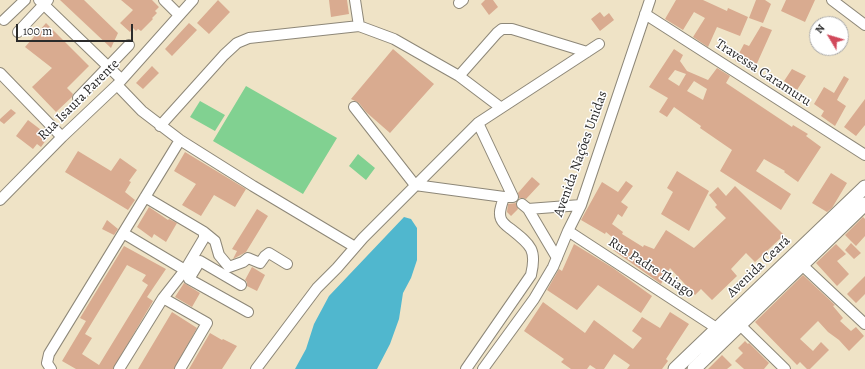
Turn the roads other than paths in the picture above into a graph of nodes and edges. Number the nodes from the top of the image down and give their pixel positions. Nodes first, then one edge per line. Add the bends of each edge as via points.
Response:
1 (25, 0) edge
2 (164, 0) edge
3 (193, 0) edge
4 (355, 0) edge
5 (650, 0) edge
6 (832, 0) edge
7 (44, 2) edge
8 (645, 14) junction
9 (179, 15) junction
10 (4, 20) dead end
11 (865, 25) edge
12 (359, 26) junction
13 (18, 32) dead end
14 (599, 44) dead end
15 (129, 45) dead end
16 (587, 52) junction
17 (109, 67) junction
18 (0, 73) edge
19 (459, 76) junction
20 (119, 82) junction
21 (78, 98) dead end
22 (354, 107) dead end
23 (500, 107) junction
24 (478, 123) junction
25 (160, 126) junction
26 (62, 137) junction
27 (180, 140) junction
28 (865, 155) edge
29 (415, 185) junction
30 (865, 187) edge
31 (145, 197) junction
32 (0, 200) edge
33 (516, 201) junction
34 (581, 204) junction
35 (863, 208) edge
36 (568, 231) junction
37 (204, 232) junction
38 (123, 233) junction
39 (354, 247) junction
40 (557, 258) junction
41 (197, 259) junction
42 (288, 264) dead end
43 (802, 265) junction
44 (185, 270) junction
45 (241, 286) dead end
46 (163, 298) junction
47 (248, 312) dead end
48 (740, 324) junction
49 (865, 324) edge
50 (718, 329) junction
51 (48, 367) edge
52 (119, 369) edge
53 (180, 369) edge
54 (256, 369) edge
55 (466, 369) edge
56 (483, 369) edge
57 (675, 369) edge
58 (694, 369) edge
59 (785, 369) edge

1 - 10 street
2 - 9 street
3 - 9 street, Rua Isaura Parente
4 - 12 street
5 - 8 street, Avenida Nações Unidas
6 - 11 street
7 - 13 street
7 - 17 street
8 - 28 street, Travessa Caramuru
8 - 34 street, Avenida Nações Unidas
9 - 20 street, Rua Isaura Parente
12 - 19 street via 394,39
12 - 25 street via 249,38 238,43 224,54
14 - 16 street
15 - 17 street
16 - 19 street via 512,29 502,29
16 - 23 street
17 - 20 street
17 - 21 street
18 - 26 street
19 - 23 street
20 - 25 street via 142,111
20 - 26 street, Rua Isaura Parente
22 - 29 street
23 - 24 street
24 - 29 street
24 - 33 street
25 - 27 street
26 - 32 street, Rua Isaura Parente
27 - 31 street
27 - 39 street
29 - 33 street
29 - 39 street
30 - 50 main road, Avenida Ceará
31 - 37 street
31 - 38 street
33 - 34 street
33 - 40 street
33 - 55 street via 500,212 501,219 532,249 534,261 531,275
34 - 36 street, Avenida Nações Unidas
35 - 43 main road, Avenida Ceará
36 - 40 street, Avenida Nações Unidas
36 - 50 street, Rua Padre Thiago
37 - 41 street
37 - 42 street via 215,241 219,255 229,267 248,258 260,263 269,253
38 - 44 street
38 - 51 street via 49,354
39 - 54 street via 317,288
40 - 56 street, Avenida Nações Unidas via 534,299
41 - 44 street
41 - 45 street
41 - 47 street via 189,279
43 - 48 main road, Avenida Ceará
43 - 49 street
44 - 46 street
46 - 52 street
46 - 53 street via 207,323
48 - 58 main road, Avenida Ceará
48 - 59 street
50 - 57 main road, Avenida Ceará

